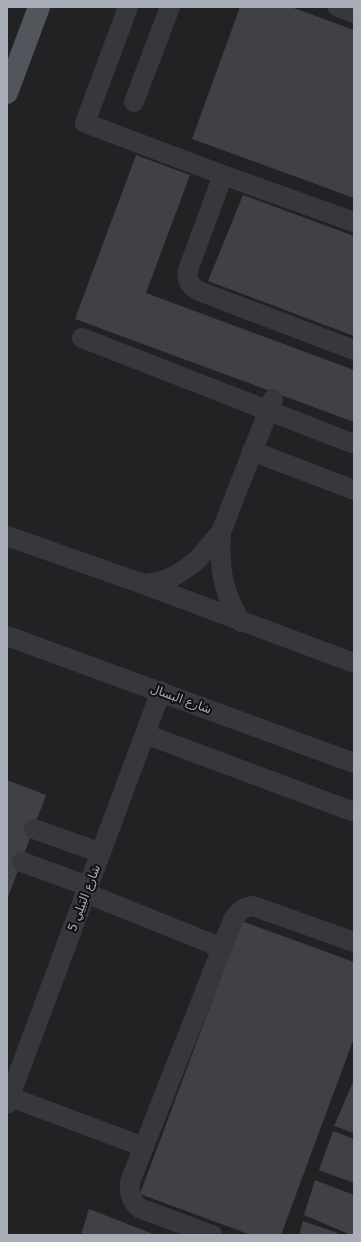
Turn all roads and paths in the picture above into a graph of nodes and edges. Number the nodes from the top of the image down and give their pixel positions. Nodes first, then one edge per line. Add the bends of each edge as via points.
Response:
1 (39, 7) edge
2 (128, 7) edge
3 (170, 7) edge
4 (338, 7) edge
5 (354, 13) edge
6 (7, 93) edge
7 (134, 102) dead end
8 (223, 175) junction
9 (354, 222) edge
10 (82, 338) dead end
11 (354, 350) edge
12 (271, 405) junction
13 (354, 444) edge
14 (252, 451) junction
15 (354, 490) edge
16 (221, 532) junction
17 (7, 536) edge
18 (143, 584) junction
19 (241, 622) junction
20 (7, 636) edge
21 (354, 663) edge
22 (161, 691) junction
23 (145, 734) junction
24 (354, 763) edge
25 (354, 812) edge
26 (34, 829) dead end
27 (101, 853) junction
28 (22, 862) dead end
29 (87, 889) junction
30 (354, 942) edge
31 (222, 948) junction
32 (8, 1100) edge
33 (144, 1147) junction
34 (212, 1235) edge

1 - 6 main road
2 - 8 street via 85,123
3 - 7 street
4 - 5 street
8 - 9 street
8 - 11 street via 188,270 190,283 199,291
10 - 12 street
12 - 13 street
12 - 14 street
14 - 15 street
14 - 16 street
16 - 18 street via 187,568 160,582
16 - 19 street via 220,567 223,582
17 - 18 street
18 - 19 street
19 - 21 street
20 - 22 street, شارع البسال
22 - 23 street, شارع البَيلِي 5
22 - 24 street, شارع البسال
23 - 25 street
23 - 27 street, شارع البَيلِي 5
26 - 27 street
27 - 29 street, شارع البَيلِي 5
28 - 29 street
29 - 31 street
29 - 32 street, شارع البَيلِي 5
30 - 31 street via 253,906 246,907 236,914
31 - 33 street
32 - 33 street
33 - 34 street via 130,1182 130,1197 134,1203 146,1211

